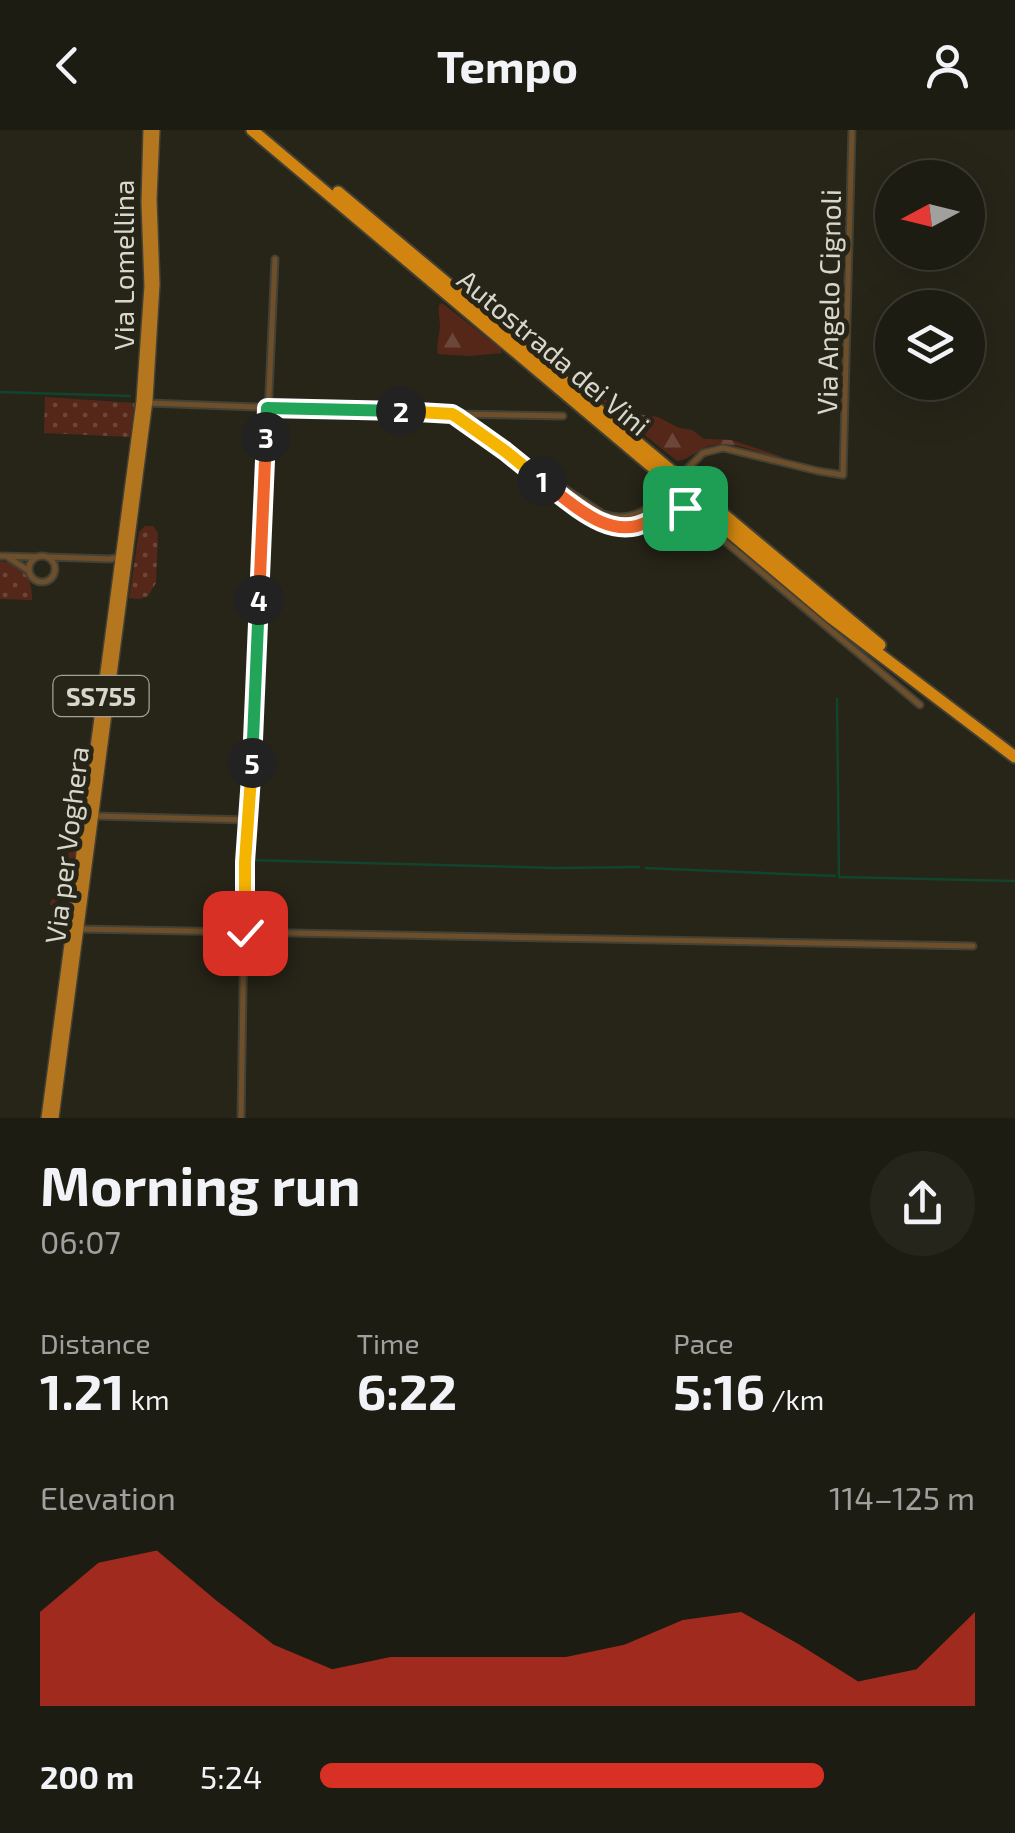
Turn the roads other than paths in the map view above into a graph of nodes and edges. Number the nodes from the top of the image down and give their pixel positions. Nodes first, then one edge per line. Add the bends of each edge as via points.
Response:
1 (152, 130) edge
2 (252, 130) edge
3 (264, 130) edge
4 (852, 130) edge
5 (275, 259) dead end
6 (146, 401) junction
7 (267, 408) junction
8 (452, 414) junction
9 (563, 416) dead end
10 (505, 451) junction
11 (3, 557) edge
12 (38, 557) junction
13 (47, 557) junction
14 (120, 557) junction
15 (30, 572) junction
16 (920, 704) dead end
17 (1015, 748) edge
18 (1015, 757) edge
19 (92, 816) junction
20 (248, 820) junction
21 (78, 929) junction
22 (245, 933) junction
23 (973, 946) dead end
24 (46, 1118) edge
25 (54, 1118) edge
26 (241, 1118) edge

1 - 6 main road, Via Lomellina
2 - 18 highway, Autostrada dei Vini via 829,616
3 - 17 highway, Autostrada dei Vini via 846,618
4 - 10 street, Via Angelo Cignoli, bridge via 843,475 723,448 703,453 640,514 618,518
5 - 7 street
6 - 7 street
6 - 14 main road, Via per Voghera / SS755
6 - 19 main road, Via per Voghera / SS755
7 - 8 street
7 - 20 street
8 - 9 street
8 - 10 street
10 - 16 street via 607,526 632,527 668,508 685,508
11 - 12 street
11 - 15 street
12 - 13 street
12 - 15 street
13 - 14 street
13 - 15 street via 55,568 51,578 39,581
14 - 24 main road, Via per Voghera / SS755
19 - 20 street
19 - 21 main road, Via per Voghera / SS755
20 - 22 street
21 - 22 street
21 - 25 main road, Via per Voghera / SS755
22 - 23 street
22 - 26 street

